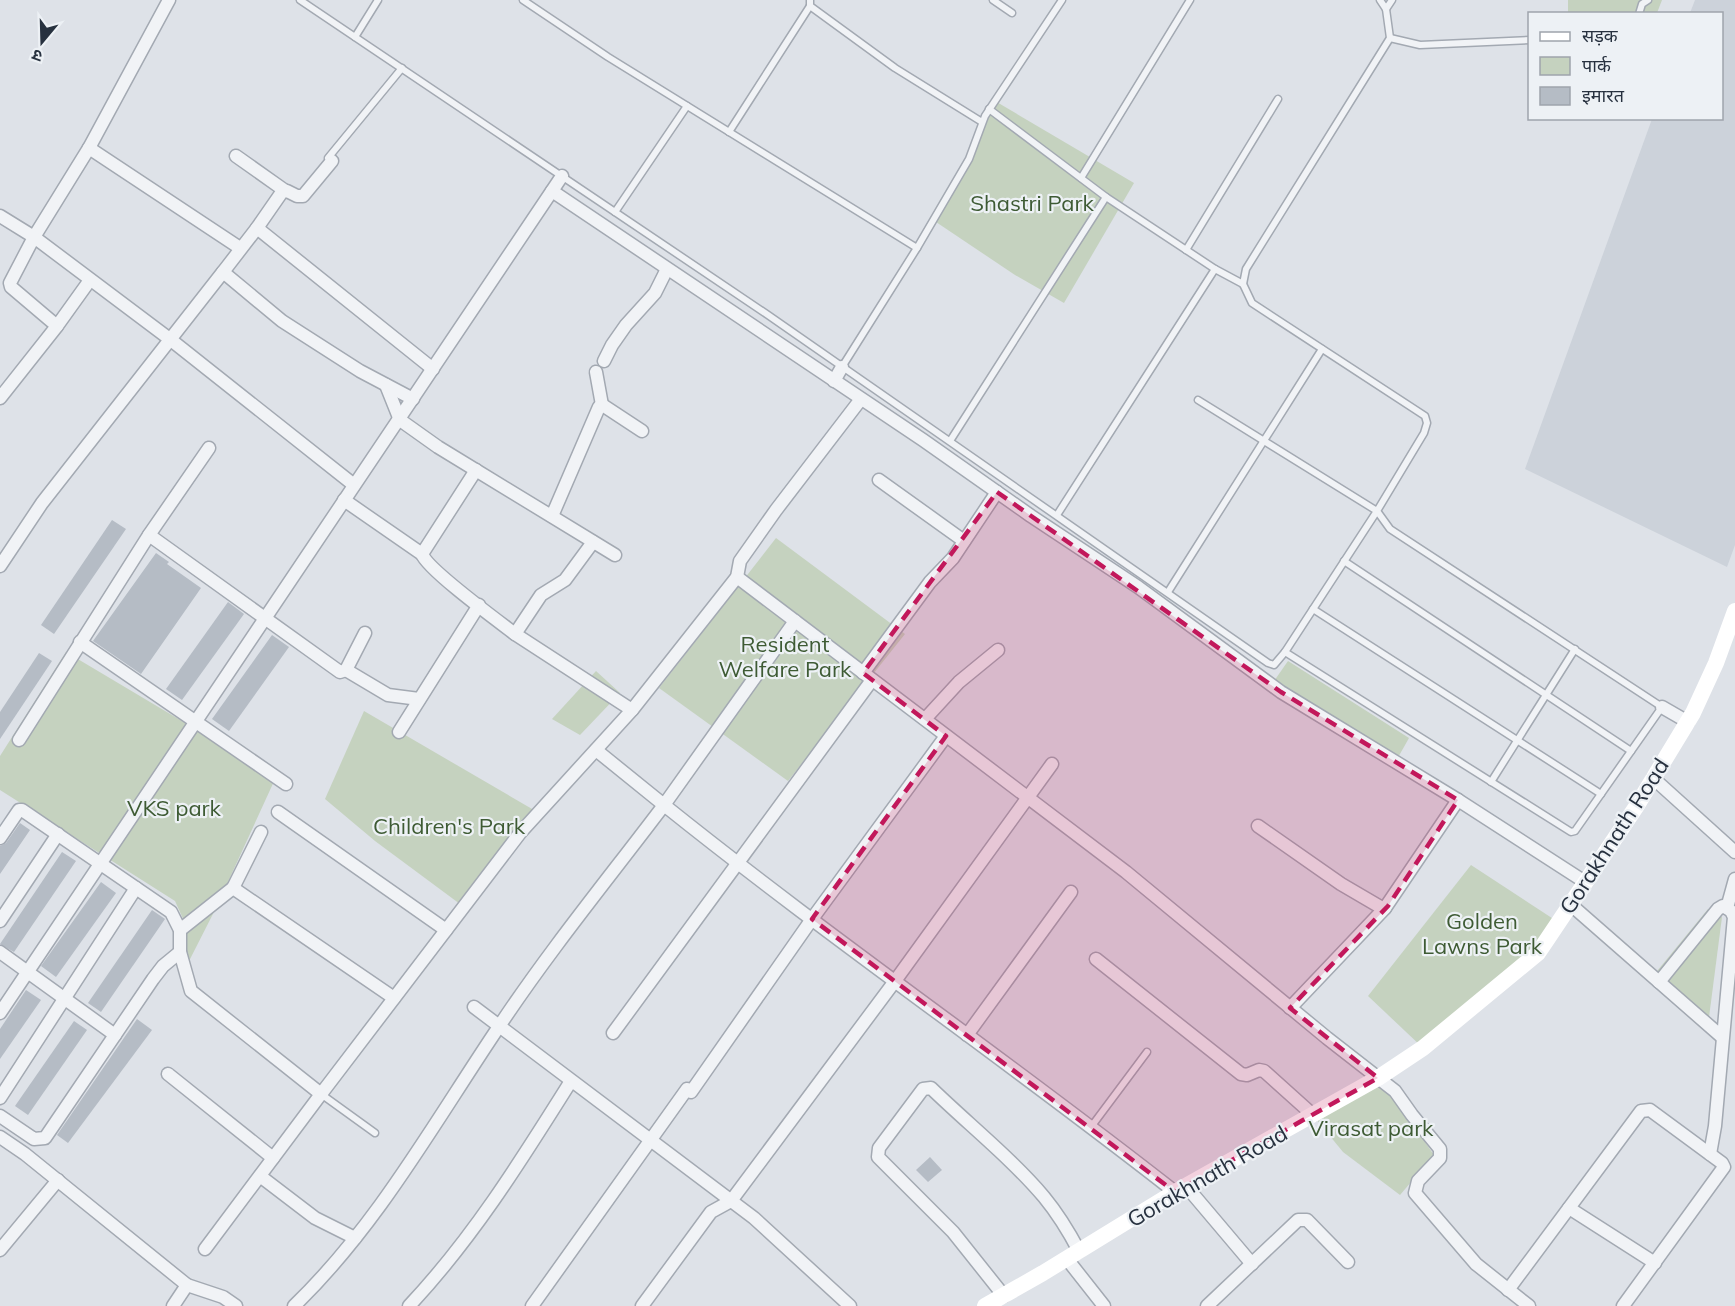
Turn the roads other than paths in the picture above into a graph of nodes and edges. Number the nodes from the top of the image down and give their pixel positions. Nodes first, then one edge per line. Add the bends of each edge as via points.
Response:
1 (169, 0) edge
2 (300, 0) edge
3 (378, 0) edge
4 (522, 0) edge
5 (993, 0) edge
6 (1062, 0) edge
7 (1190, 0) edge
8 (1380, 0) edge
9 (1392, 0) edge
10 (1648, 0) edge
11 (807, 2) edge
12 (1386, 9) junction
13 (1640, 12) edge
14 (1012, 13) dead end
15 (355, 37) junction
16 (1390, 38) junction
17 (1528, 40) edge
18 (402, 69) junction
19 (1278, 99) dead end
20 (687, 106) junction
21 (989, 110) junction
22 (982, 122) junction
23 (729, 132) junction
24 (89, 148) junction
25 (236, 156) dead end
26 (330, 160) joint
27 (562, 176) junction
28 (1080, 178) junction
29 (284, 190) junction
30 (552, 190) junction
31 (1106, 198) junction
32 (615, 212) junction
33 (0, 216) edge
34 (257, 228) junction
35 (34, 237) junction
36 (240, 248) junction
37 (917, 248) junction
38 (1186, 250) junction
39 (667, 269) junction
40 (1215, 269) junction
41 (223, 272) junction
42 (90, 280) junction
43 (1243, 284) junction
44 (57, 326) junction
45 (171, 340) junction
46 (1322, 349) junction
47 (604, 361) dead end
48 (842, 367) junction
49 (433, 369) junction
50 (596, 372) dead end
51 (834, 381) junction
52 (386, 385) junction
53 (0, 398) edge
54 (413, 399) junction
55 (861, 399) junction
56 (1198, 400) dead end
57 (602, 405) junction
58 (400, 420) junction
59 (642, 431) dead end
60 (950, 441) junction
61 (1264, 441) junction
62 (209, 448) dead end
63 (476, 470) junction
64 (879, 480) dead end
65 (354, 485) junction
66 (997, 492) junction
67 (344, 500) junction
68 (1377, 511) junction
69 (1056, 515) junction
70 (552, 516) junction
71 (149, 536) junction
72 (964, 541) junction
73 (593, 542) junction
74 (422, 554) junction
75 (615, 555) dead end
76 (1344, 561) junction
77 (0, 566) edge
78 (737, 577) junction
79 (1168, 592) junction
80 (479, 605) junction
81 (1313, 609) junction
82 (1735, 611) edge
83 (264, 619) junction
84 (795, 621) junction
85 (365, 633) dead end
86 (515, 634) junction
87 (80, 642) junction
88 (1575, 649) junction
89 (998, 650) dead end
90 (1285, 652) junction
91 (346, 670) junction
92 (868, 676) junction
93 (1546, 696) junction
94 (419, 699) junction
95 (1662, 707) junction
96 (632, 710) junction
97 (925, 719) junction
98 (196, 721) junction
99 (1688, 722) junction
100 (399, 732) dead end
101 (946, 736) junction
102 (19, 740) dead end
103 (1518, 741) junction
104 (596, 750) junction
105 (1631, 751) junction
106 (1052, 764) dead end
107 (1653, 778) junction
108 (1491, 782) junction
109 (286, 784) dead end
110 (1601, 794) junction
111 (1029, 798) junction
112 (1458, 800) junction
113 (664, 805) junction
114 (278, 812) dead end
115 (1258, 826) dead end
116 (261, 832) dead end
117 (58, 834) junction
118 (0, 838) edge
119 (1735, 852) edge
120 (100, 863) junction
121 (738, 865) junction
122 (1735, 879) edge
123 (1585, 882) junction
124 (136, 888) junction
125 (233, 888) junction
126 (1071, 892) dead end
127 (1570, 904) junction
128 (1385, 908) junction
129 (1726, 908) junction
130 (813, 920) junction
131 (0, 921) edge
132 (180, 930) junction
133 (446, 930) junction
134 (0, 952) edge
135 (180, 952) junction
136 (1096, 959) dead end
137 (27, 973) junction
138 (895, 981) junction
139 (1659, 982) junction
140 (394, 998) junction
141 (64, 999) junction
142 (474, 1007) dead end
143 (1290, 1008) junction
144 (0, 1013) edge
145 (499, 1026) junction
146 (613, 1033) dead end
147 (116, 1035) junction
148 (967, 1035) junction
149 (1722, 1037) junction
150 (1147, 1052) dead end
151 (168, 1074) dead end
152 (1378, 1078) junction
153 (572, 1081) junction
154 (321, 1094) junction
155 (0, 1098) edge
156 (1313, 1115) junction
157 (0, 1116) edge
158 (1090, 1127) junction
159 (375, 1133) dead end
160 (0, 1137) edge
161 (650, 1140) junction
162 (1710, 1154) junction
163 (273, 1158) junction
164 (260, 1176) junction
165 (58, 1180) junction
166 (1180, 1189) junction
167 (731, 1201) junction
168 (1569, 1208) junction
169 (355, 1238) junction
170 (204, 1249) dead end
171 (0, 1250) edge
172 (1073, 1255) junction
173 (1348, 1262) dead end
174 (1655, 1263) junction
175 (1252, 1264) junction
176 (187, 1285) junction
177 (1508, 1290) junction
178 (1004, 1296) junction
179 (172, 1306) edge
180 (236, 1306) edge
181 (294, 1306) edge
182 (409, 1306) edge
183 (532, 1306) edge
184 (642, 1306) edge
185 (850, 1306) edge
186 (985, 1306) edge
187 (1104, 1306) edge
188 (1208, 1306) edge
189 (1529, 1306) edge
190 (1623, 1306) edge

1 - 24 street
2 - 15 lane
3 - 15 lane
4 - 20 lane
5 - 14 lane
6 - 21 lane
7 - 28 lane
8 - 12 lane
9 - 12 lane
10 - 13 lane
11 - 22 lane via 895,68
11 - 23 lane
12 - 16 lane
15 - 18 lane
16 - 17 lane via 1420,45
16 - 43 lane via 1246,269
18 - 26 lane
18 - 27 lane
19 - 38 lane
20 - 23 lane
20 - 32 lane
21 - 22 lane
21 - 28 lane
22 - 37 lane via 969,159
23 - 37 lane
24 - 35 street
24 - 36 street
25 - 29 street
26 - 29 street via 303,196
27 - 30 street
27 - 32 lane
28 - 31 lane
29 - 34 street
30 - 39 street
30 - 49 street
31 - 38 lane
31 - 60 lane
32 - 48 lane
33 - 35 street
34 - 36 street
34 - 49 street
35 - 42 street
35 - 44 street via 11,287
36 - 41 street
37 - 48 lane
38 - 40 lane
39 - 47 street via 655,294 626,325
39 - 51 street
40 - 43 lane
40 - 69 lane
41 - 45 street
41 - 52 street via 282,321
42 - 44 street
42 - 45 street
43 - 46 lane via 1252,303
44 - 53 street
45 - 65 street
45 - 77 street via 42,503
46 - 61 lane
46 - 68 lane via 1425,416 1424,433
48 - 51 street
48 - 60 lane
49 - 54 street
50 - 57 street
51 - 55 street
52 - 54 street
52 - 58 street
54 - 58 street
55 - 66 street
55 - 78 street via 740,561
56 - 61 lane
57 - 59 street
57 - 70 street
58 - 63 street
58 - 65 street
60 - 69 lane
61 - 68 lane
61 - 79 lane
62 - 71 street
63 - 70 street
63 - 74 street
64 - 72 street
65 - 67 street
66 - 72 street
66 - 112 street via 1138,587 1281,692
67 - 74 street
67 - 83 street
68 - 76 lane
68 - 88 lane via 1390,529
69 - 79 lane
70 - 73 street
71 - 83 street
71 - 87 street
72 - 92 street via 930,582
73 - 75 street
73 - 86 street via 565,580 541,596
74 - 80 street via 424,560
76 - 81 lane
76 - 93 lane
78 - 84 street
78 - 96 street
79 - 90 lane via 1268,663 1274,665
80 - 86 street
80 - 94 street
81 - 90 lane
81 - 103 lane
82 - 99 main road, Gorakhnath Road
83 - 91 street via 340,672
83 - 98 street
84 - 92 street
84 - 113 street
85 - 91 street
86 - 96 street
87 - 98 street
87 - 102 street
88 - 93 lane
88 - 95 lane
89 - 97 street via 959,682
90 - 108 lane
91 - 94 street via 388,695
92 - 97 street
92 - 121 street
93 - 103 lane
93 - 105 lane
94 - 100 street
95 - 99 street
95 - 105 lane
96 - 104 street
97 - 101 street
98 - 109 street
98 - 120 street
99 - 107 main road, Gorakhnath Road
101 - 111 street
101 - 130 street
103 - 108 lane
103 - 110 lane
104 - 113 street
104 - 133 street via 520,833
105 - 110 lane
106 - 111 street
107 - 119 street
107 - 123 main road, Gorakhnath Road
108 - 110 lane via 1571,832
111 - 138 street
111 - 143 street via 1126,872
112 - 123 street
112 - 128 street
113 - 121 street
113 - 145 street
114 - 133 street
115 - 128 street via 1341,884
116 - 125 street
117 - 118 street via 19,810
117 - 120 street
117 - 131 street
120 - 124 street
120 - 137 street
121 - 130 street
121 - 146 street
122 - 129 street
123 - 127 main road, Gorakhnath Road
124 - 132 street via 171,912
124 - 141 street
125 - 132 street
125 - 140 street
126 - 148 street
127 - 139 street
127 - 152 main road, Gorakhnath Road via 1538,953 1423,1048
128 - 143 street
129 - 139 street via 1718,909
129 - 149 street via 1734,917
130 - 138 street
130 - 161 street
132 - 135 street
133 - 140 street
134 - 137 street
135 - 147 street via 163,966
135 - 154 street via 191,992
136 - 156 street via 1241,1074 1264,1071
137 - 141 street
137 - 144 street
138 - 148 street
138 - 167 street
139 - 149 street
140 - 154 street
141 - 147 street
141 - 155 street
142 - 145 street
143 - 152 street
145 - 153 street
145 - 169 street
147 - 157 street via 45,1138 34,1139
148 - 158 street
149 - 162 street
150 - 158 lane
151 - 163 street
152 - 156 main road, Gorakhnath Road
152 - 177 street via 1395,1090 1442,1154 1418,1181 1415,1193 1476,1264
153 - 161 street
153 - 182 street via 472,1230
154 - 159 lane
154 - 163 street
156 - 166 main road, Gorakhnath Road
158 - 166 street
160 - 165 street
161 - 167 street
161 - 183 street
162 - 168 street via 1650,1110 1641,1111
162 - 174 street via 1722,1163 1723,1171
163 - 164 street
164 - 169 street via 315,1218
164 - 170 street
165 - 171 street
165 - 176 street
166 - 172 main road, Gorakhnath Road
166 - 175 street
167 - 184 street via 711,1212
167 - 185 street
168 - 174 street
168 - 177 street
169 - 181 street via 325,1276
172 - 178 main road, Gorakhnath Road
172 - 178 street via 1065,1226 1044,1197 931,1088 923,1089 879,1148 878,1157 953,1232
172 - 187 street
173 - 175 street via 1302,1219
174 - 190 street
175 - 188 street
176 - 179 street
176 - 180 street via 224,1297
177 - 189 street
178 - 186 main road, Gorakhnath Road

